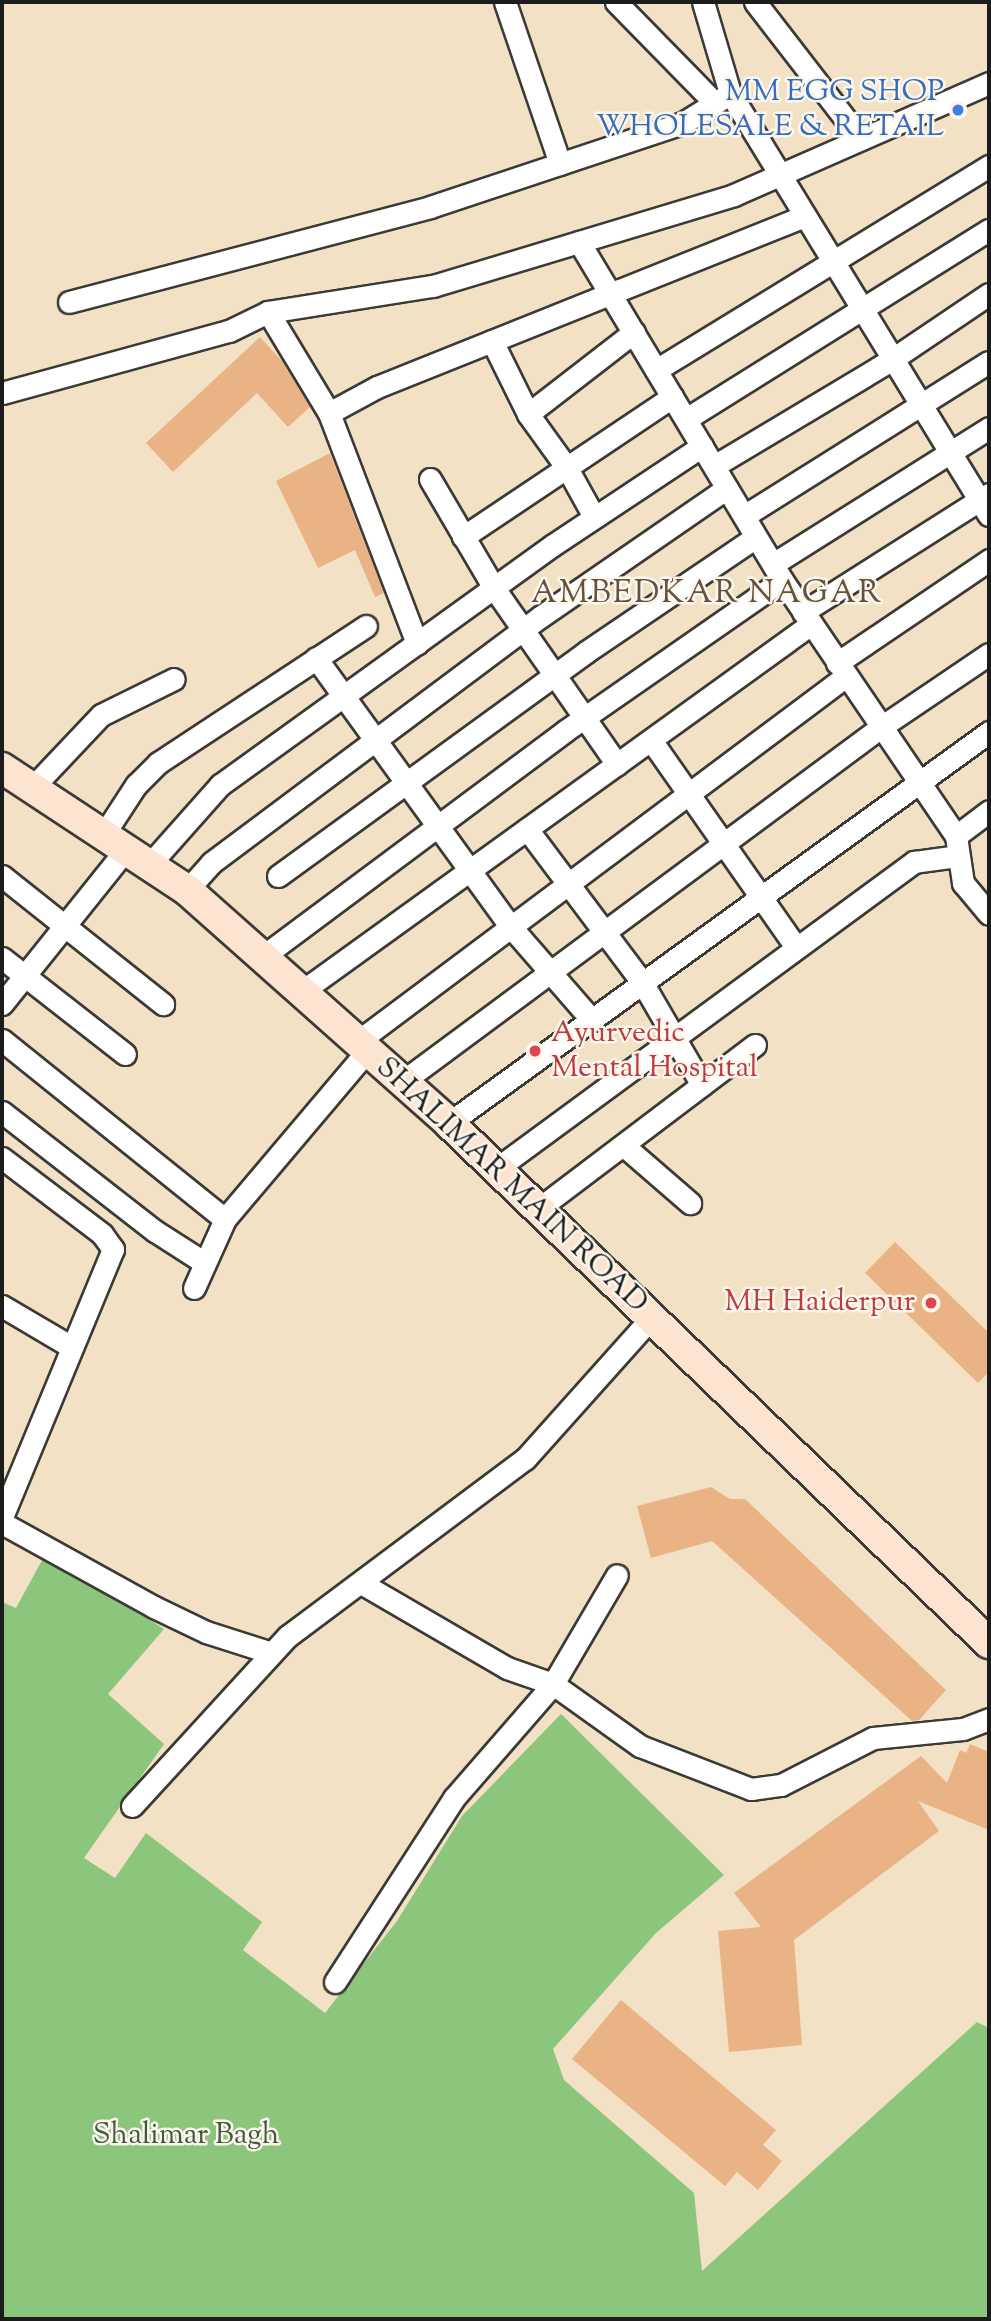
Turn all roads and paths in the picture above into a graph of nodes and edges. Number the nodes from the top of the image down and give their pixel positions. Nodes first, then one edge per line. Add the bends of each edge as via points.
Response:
1 (505, 2) edge
2 (616, 2) edge
3 (755, 2) edge
4 (704, 3) edge
5 (980, 87) edge
6 (723, 98) junction
7 (989, 106) edge
8 (861, 139) junction
9 (560, 164) junction
10 (989, 166) edge
11 (780, 174) junction
12 (804, 216) junction
13 (989, 230) edge
14 (579, 242) junction
15 (832, 263) junction
16 (610, 293) junction
17 (989, 294) edge
18 (69, 302) dead end
19 (860, 310) junction
20 (268, 312) junction
21 (634, 332) junction
22 (492, 341) junction
23 (891, 360) junction
24 (989, 362) edge
25 (656, 370) junction
26 (2, 393) edge
27 (672, 397) junction
28 (920, 406) junction
29 (329, 413) junction
30 (528, 414) junction
31 (686, 419) junction
32 (989, 428) edge
33 (702, 446) junction
34 (950, 454) junction
35 (714, 466) junction
36 (567, 468) junction
37 (430, 479) dead end
38 (727, 488) junction
39 (986, 503) edge
40 (744, 516) junction
41 (594, 517) junction
42 (463, 537) junction
43 (757, 537) junction
44 (989, 560) edge
45 (778, 572) junction
46 (494, 588) junction
47 (807, 618) junction
48 (366, 626) dead end
49 (523, 630) junction
50 (417, 644) junction
51 (989, 654) edge
52 (316, 658) junction
53 (842, 669) junction
54 (555, 675) junction
55 (174, 679) dead end
56 (344, 697) junction
57 (584, 718) junction
58 (881, 727) junction
59 (989, 732) edge
60 (651, 740) junction
61 (377, 743) junction
62 (617, 764) junction
63 (2, 768) edge
64 (919, 782) junction
65 (406, 783) junction
66 (31, 789) junction
67 (688, 794) junction
68 (989, 811) edge
69 (438, 827) junction
70 (527, 829) junction
71 (724, 844) junction
72 (957, 846) junction
73 (126, 849) junction
74 (470, 870) junction
75 (2, 876) edge
76 (278, 876) dead end
77 (568, 884) junction
78 (187, 890) junction
79 (760, 896) junction
80 (989, 914) edge
81 (64, 926) junction
82 (511, 927) junction
83 (605, 932) junction
84 (795, 946) junction
85 (262, 957) junction
86 (2, 958) edge
87 (550, 972) junction
88 (24, 975) junction
89 (642, 982) junction
90 (301, 992) junction
91 (2, 1004) edge
92 (163, 1004) dead end
93 (592, 1019) junction
94 (672, 1038) junction
95 (2, 1040) edge
96 (755, 1045) dead end
97 (362, 1046) junction
98 (125, 1054) dead end
99 (402, 1082) junction
100 (702, 1085) junction
101 (2, 1112) edge
102 (449, 1124) junction
103 (623, 1145) junction
104 (2, 1158) edge
105 (496, 1169) junction
106 (690, 1203) dead end
107 (538, 1209) junction
108 (225, 1219) junction
109 (205, 1263) junction
110 (194, 1288) dead end
111 (2, 1306) edge
112 (651, 1318) junction
113 (70, 1346) junction
114 (2, 1517) edge
115 (2, 1523) edge
116 (617, 1575) dead end
117 (361, 1583) junction
118 (989, 1643) edge
119 (272, 1653) junction
120 (553, 1684) junction
121 (989, 1719) edge
122 (132, 1806) dead end
123 (335, 1982) dead end

1 - 9 street
2 - 6 street
3 - 8 street
4 - 6 street
5 - 7 street
5 - 8 street
6 - 9 street via 683,122
6 - 11 street
8 - 11 street
9 - 18 street via 430,207
10 - 15 street
11 - 12 street
11 - 14 street via 734,195
12 - 15 street
12 - 16 street
13 - 19 street
14 - 16 street
14 - 20 street via 433,286
15 - 19 street
15 - 25 street
16 - 21 street
16 - 22 street
17 - 23 street
19 - 23 street
19 - 31 street
20 - 26 street via 229,331
20 - 29 street
21 - 25 street
21 - 30 street
22 - 29 street via 377,387
22 - 30 street
23 - 28 street
23 - 35 street
24 - 28 street
25 - 27 street
27 - 31 street
27 - 36 street
28 - 34 street
28 - 40 street
29 - 50 street
30 - 36 street
31 - 33 street
32 - 34 street
33 - 35 street
33 - 41 street
34 - 39 street
34 - 45 street
35 - 38 street
36 - 41 street
36 - 42 street
37 - 42 street
38 - 40 street
38 - 49 street
39 - 47 street
40 - 43 street
41 - 46 street
42 - 46 street
43 - 45 street
43 - 54 street
44 - 53 street
45 - 47 street
45 - 57 street
46 - 49 street
46 - 50 street
47 - 53 street
47 - 60 street
48 - 52 street
49 - 54 street
49 - 61 street
50 - 56 street
51 - 58 street
52 - 56 street
52 - 73 street via 158,763 136,785
53 - 58 street
53 - 67 street
54 - 57 street
54 - 65 street
55 - 66 street via 101,715
56 - 61 street
56 - 73 street
57 - 62 street
57 - 69 street
58 - 64 street
58 - 71 street
59 - 64 street
60 - 62 street
60 - 67 street
61 - 65 street
61 - 78 street via 211,863
62 - 70 street
63 - 66 street, SHALIMAR MAIN ROAD
64 - 72 street
64 - 79 street
65 - 69 street
65 - 76 street
66 - 73 street, SHALIMAR MAIN ROAD
67 - 71 street
67 - 77 street
68 - 72 street
69 - 74 street
69 - 85 street
70 - 74 street
70 - 77 street
71 - 79 street
71 - 83 street
72 - 80 street via 963,883
72 - 84 street via 914,862
73 - 78 street, SHALIMAR MAIN ROAD
73 - 81 street
74 - 82 street
74 - 90 street
75 - 81 street
77 - 82 street
77 - 83 street
78 - 85 street, SHALIMAR MAIN ROAD
79 - 84 street
79 - 89 street
81 - 88 street
81 - 92 street
82 - 87 street
82 - 97 street
83 - 87 street
83 - 89 street
84 - 94 street
85 - 90 street, SHALIMAR MAIN ROAD
86 - 88 street
87 - 93 street
87 - 99 street
88 - 91 street
88 - 98 street
89 - 93 street
89 - 94 street
90 - 97 street, SHALIMAR MAIN ROAD
93 - 102 street
94 - 100 street
94 - 105 street
95 - 108 street
96 - 100 street
97 - 99 street, SHALIMAR MAIN ROAD
97 - 108 street
99 - 102 street, SHALIMAR MAIN ROAD
100 - 103 street
101 - 109 street via 148,1226
102 - 105 street, SHALIMAR MAIN ROAD
103 - 106 street
103 - 107 street
104 - 113 street via 102,1234 113,1250
105 - 107 street, SHALIMAR MAIN ROAD
107 - 112 street, SHALIMAR MAIN ROAD
108 - 109 street
109 - 110 street
111 - 113 street
112 - 117 street via 525,1459
112 - 118 street, SHALIMAR MAIN ROAD
113 - 114 street
115 - 119 street via 154,1607 206,1632
116 - 120 street
117 - 119 street
117 - 120 street via 507,1668
119 - 122 street
120 - 121 street via 640,1746 751,1789 781,1785 873,1738 963,1729
120 - 123 street via 454,1798

